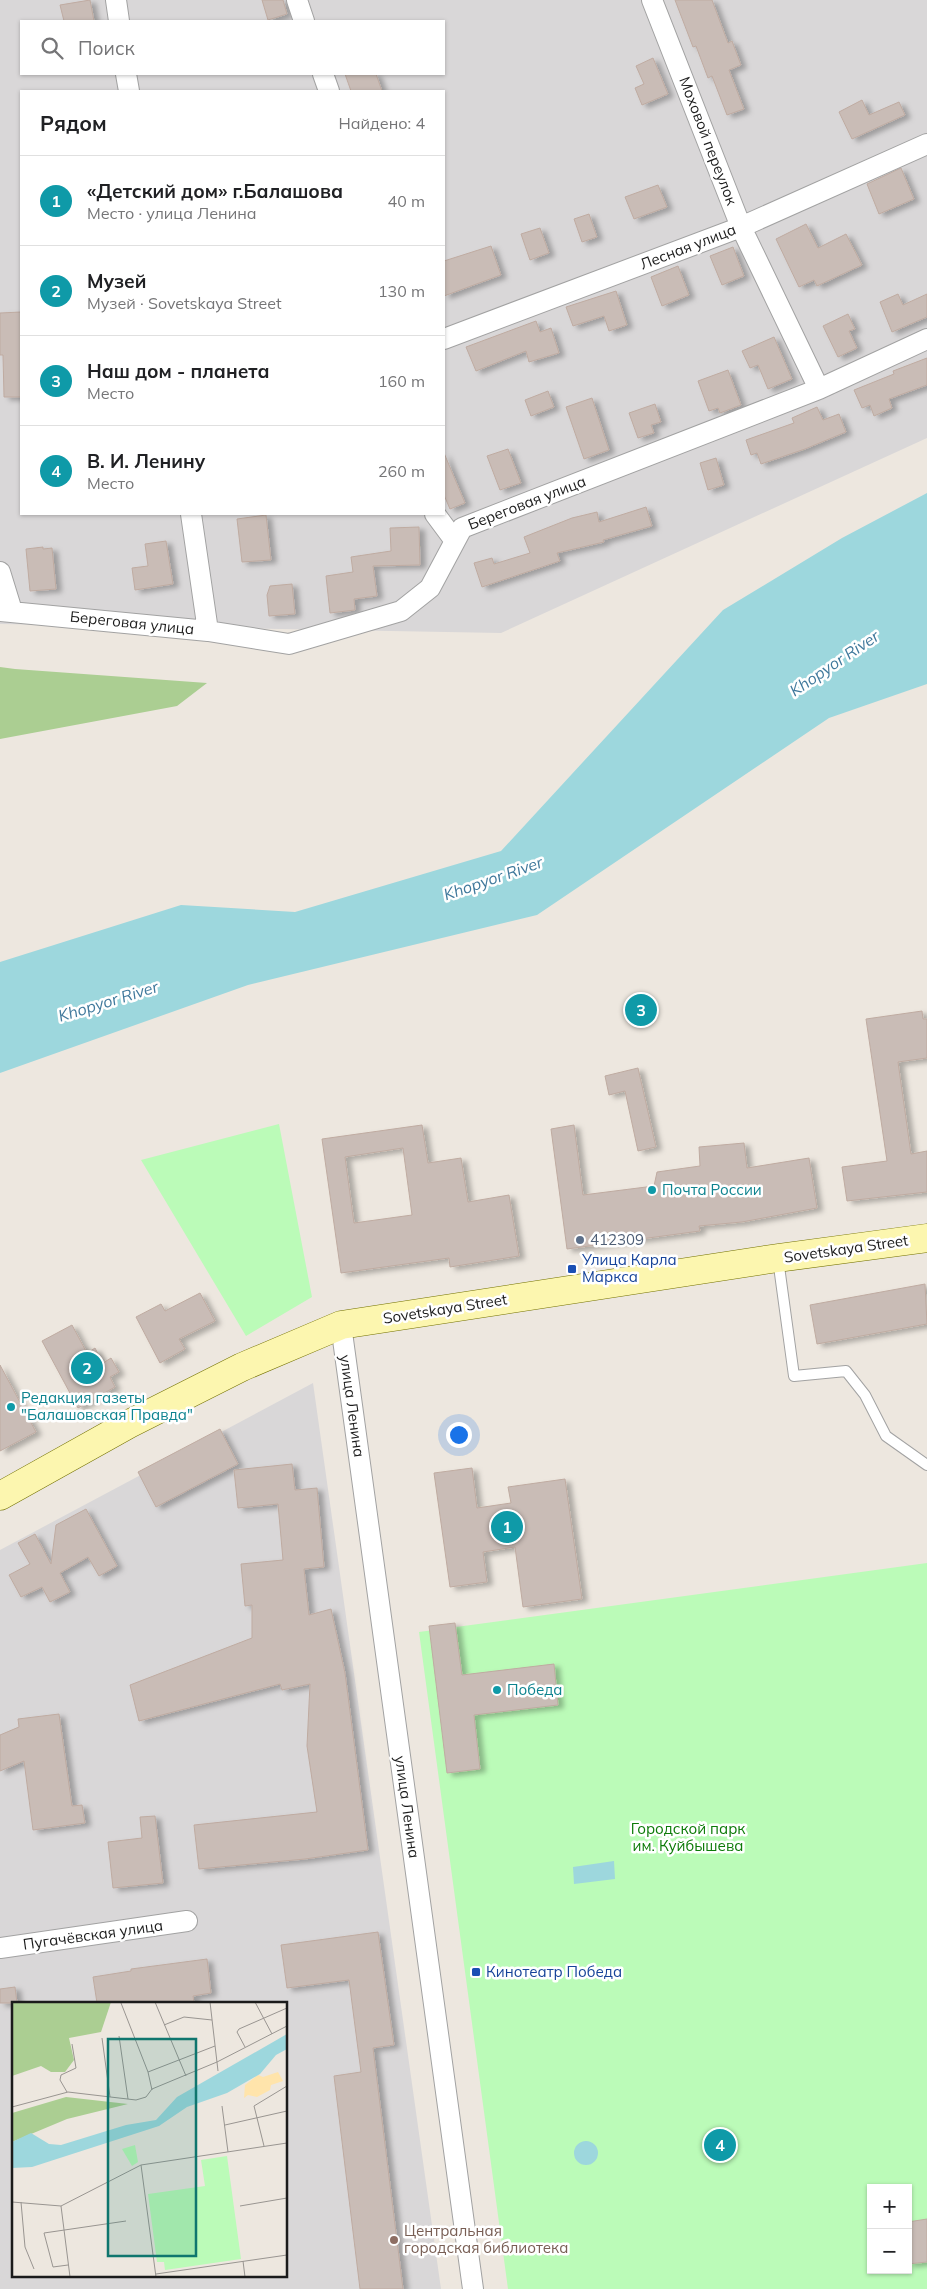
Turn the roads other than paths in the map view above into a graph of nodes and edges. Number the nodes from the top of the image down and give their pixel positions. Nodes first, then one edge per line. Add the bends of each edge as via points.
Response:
1 (116, 0) edge
2 (297, 0) edge
3 (652, 0) edge
4 (119, 20) edge
5 (304, 20) edge
6 (126, 75) edge
7 (323, 75) edge
8 (129, 90) edge
9 (329, 90) edge
10 (927, 144) edge
11 (741, 227) junction
12 (445, 339) edge
13 (927, 339) edge
14 (819, 389) junction
15 (191, 515) edge
16 (436, 515) edge
17 (455, 541) junction
18 (0, 572) edge
19 (6, 611) edge
20 (208, 631) junction
21 (927, 1238) edge
22 (778, 1258) junction
23 (341, 1325) junction
24 (927, 1465) edge
25 (0, 1496) edge
26 (187, 1921) dead end
27 (0, 1948) edge
28 (473, 2289) edge

1 - 4 street
2 - 5 street
3 - 11 street, Моховой переулок
6 - 8 street
7 - 9 street
10 - 11 street, Лесная улица
11 - 12 street, Лесная улица
11 - 14 street, Моховой переулок
13 - 14 street, Береговая улица
14 - 17 street, Береговая улица via 462,528
15 - 20 street
16 - 17 street
17 - 20 street, Береговая улица via 430,588 401,611 289,644
18 - 19 street
19 - 20 street, Береговая улица
21 - 22 street, Sovetskaya Street
22 - 23 street, Sovetskaya Street
22 - 24 lane via 794,1376 846,1371 865,1395 886,1436
23 - 25 street, Sovetskaya Street via 242,1367 129,1424
23 - 28 street, улица Ленина
26 - 27 street, Пугачёвская улица

